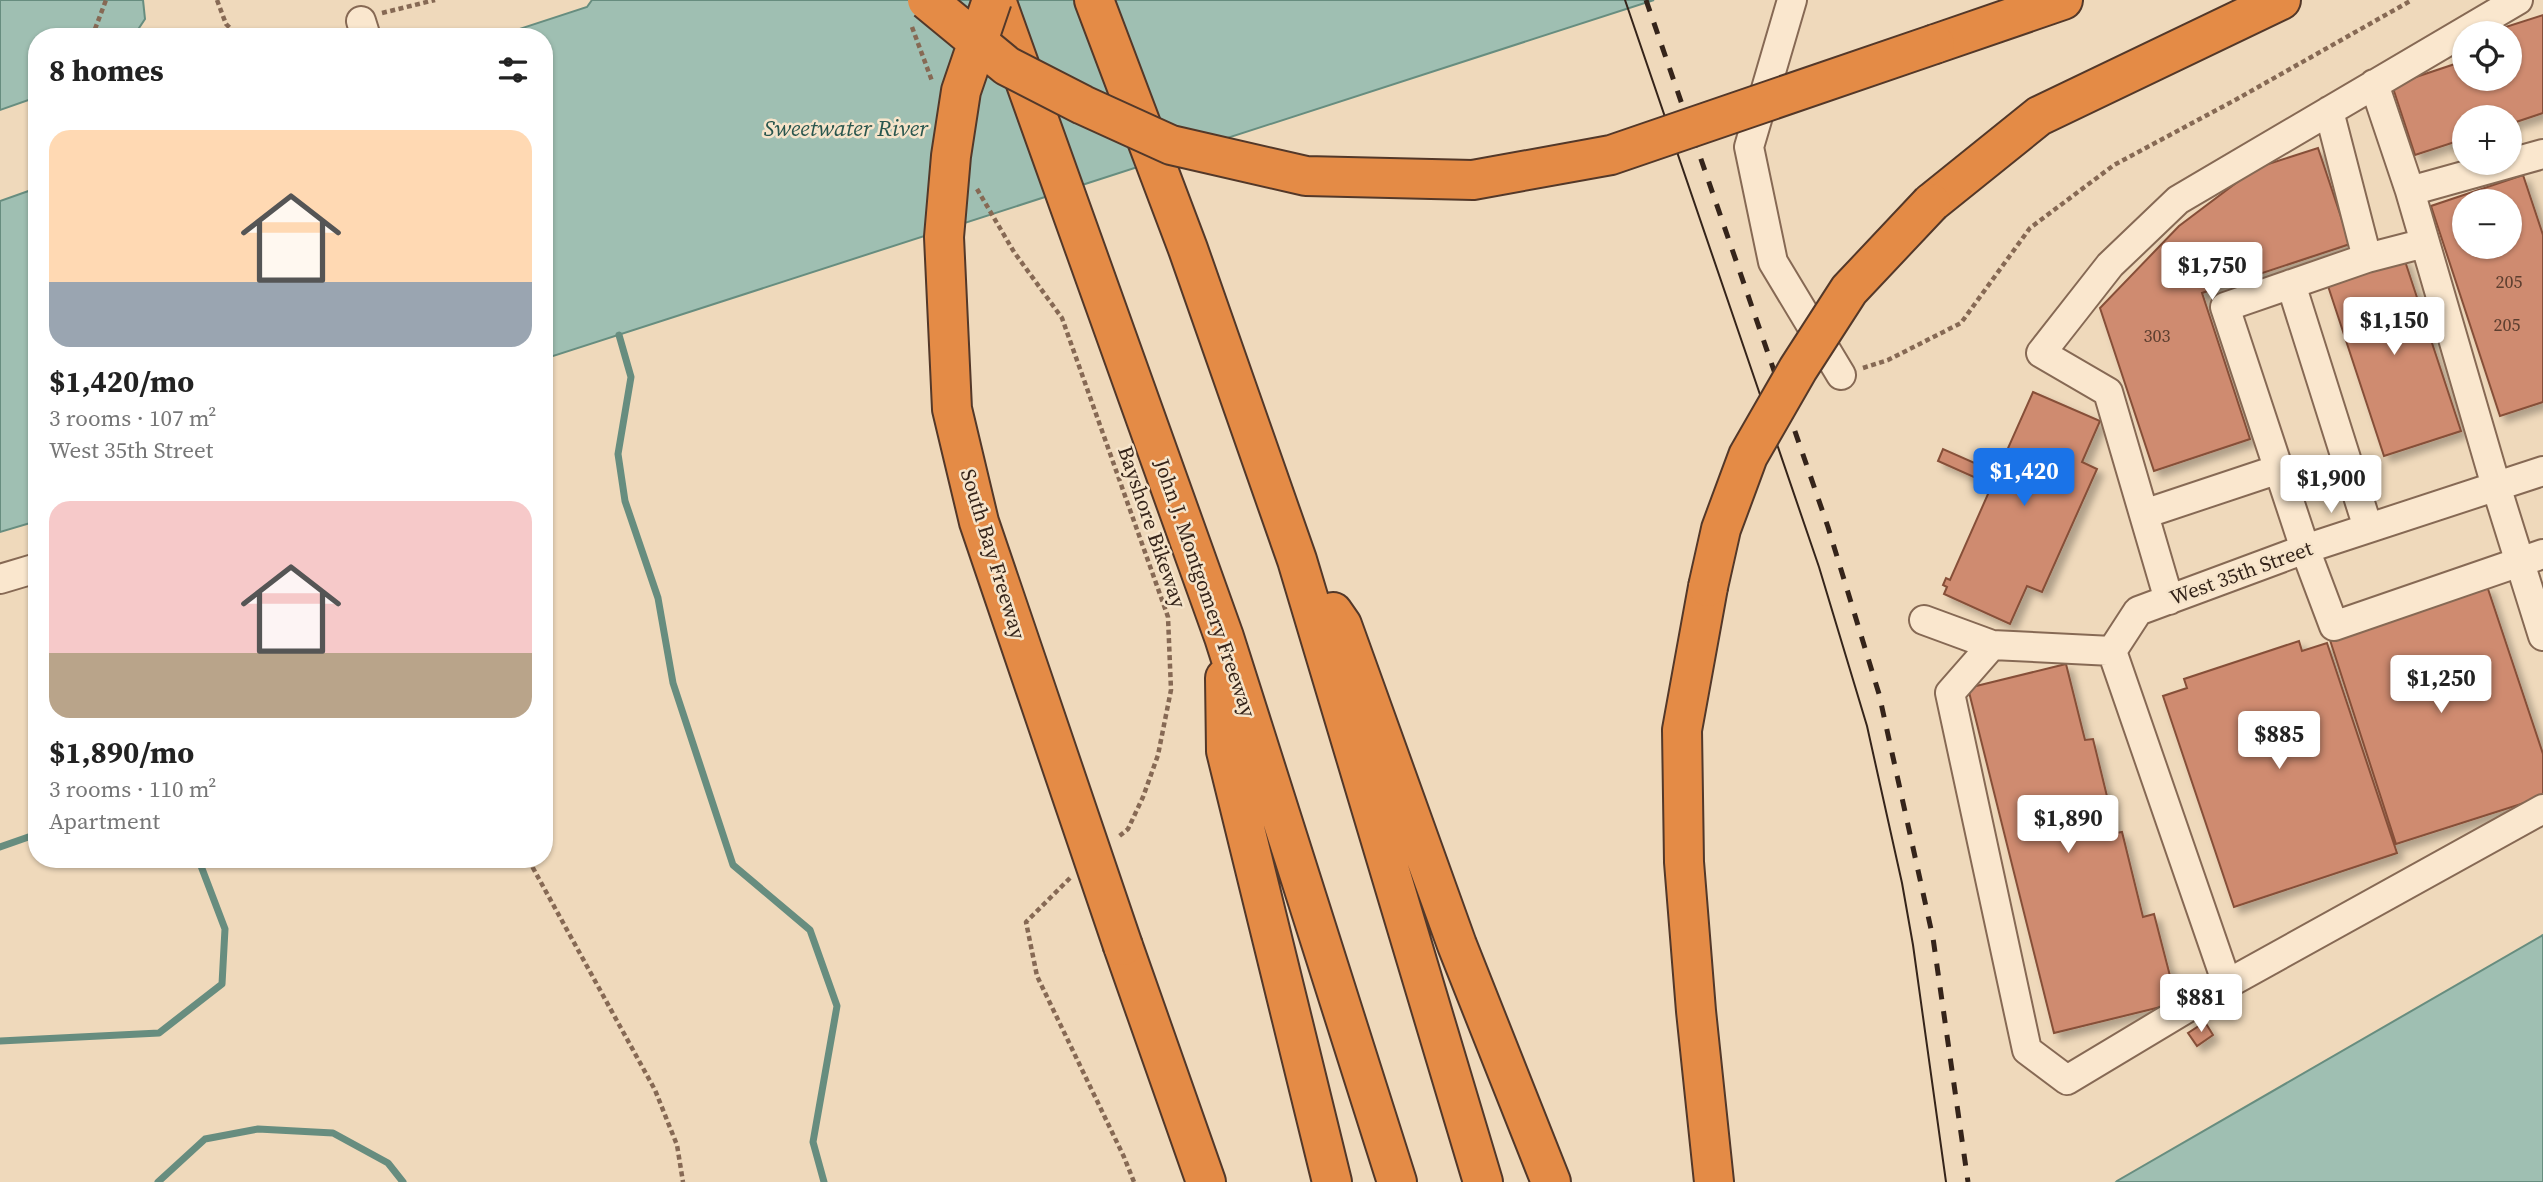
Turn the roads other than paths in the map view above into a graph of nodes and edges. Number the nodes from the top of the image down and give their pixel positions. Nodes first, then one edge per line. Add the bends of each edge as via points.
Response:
1 (927, 0) edge
2 (994, 0) edge
3 (1094, 0) edge
4 (1792, 0) edge
5 (2063, 0) edge
6 (2281, 0) edge
7 (2518, 0) edge
8 (2374, 84) junction
9 (2329, 111) junction
10 (2543, 154) edge
11 (2410, 191) junction
12 (2426, 243) junction
13 (2367, 258) junction
14 (2291, 284) junction
15 (1841, 375) road end
16 (2278, 469) junction
17 (2543, 471) edge
18 (2496, 486) junction
19 (2144, 514) junction
20 (2368, 528) junction
21 (2305, 549) junction
22 (2531, 557) edge
23 (1297, 560) junction
24 (28, 571) edge
25 (0, 579) edge
26 (2169, 600) junction
27 (1924, 620) dead end
28 (2543, 636) edge
29 (1224, 638) junction
30 (1992, 645) junction
31 (2112, 651) junction
32 (2543, 809) edge
33 (2227, 984) junction
34 (1696, 1011) junction
35 (1173, 1091) junction
36 (1194, 1182) edge
37 (1206, 1182) edge
38 (1332, 1182) edge
39 (1397, 1182) edge
40 (1483, 1182) edge
41 (1551, 1182) edge
42 (1714, 1182) edge
43 (1736, 1182) edge

1 - 5 highway, bridge via 1007,66 1171,145 1306,176 1473,180 1611,155
2 - 29 highway, John J. Montgomery Freeway, bridge
2 - 35 highway, South Bay Freeway, bridge via 961,91 951,156 944,237 952,409 979,522
3 - 23 highway via 1188,249
4 - 15 street via 1749,148 1773,262
6 - 34 highway, bridge via 2039,116 1931,203 1849,290 1792,379 1748,456 1721,530 1682,730 1684,862
7 - 8 street
8 - 9 street
8 - 11 street
9 - 13 street
9 - 19 street via 2178,200 2110,265 2041,353 2108,392
10 - 11 street
11 - 12 street
12 - 13 street
12 - 18 street
13 - 14 street
14 - 16 street via 2225,307
14 - 20 street
16 - 19 street
16 - 21 street
17 - 18 street, West 35th Street
18 - 20 street, West 35th Street
18 - 22 street
19 - 26 street
20 - 21 street, West 35th Street
21 - 22 street via 2334,626
21 - 26 street, West 35th Street
22 - 28 street
23 - 40 highway
23 - 41 highway via 1342,625 1457,945
24 - 25 street
26 - 31 street, West 35th Street via 2138,611
27 - 30 street
29 - 38 highway via 1226,751
29 - 39 highway, John J. Montgomery Freeway
30 - 31 street
30 - 33 street via 1950,692 2027,1050 2067,1080
31 - 33 street
32 - 33 street
34 - 42 highway
34 - 43 highway via 1727,1119
35 - 36 highway
35 - 37 highway

